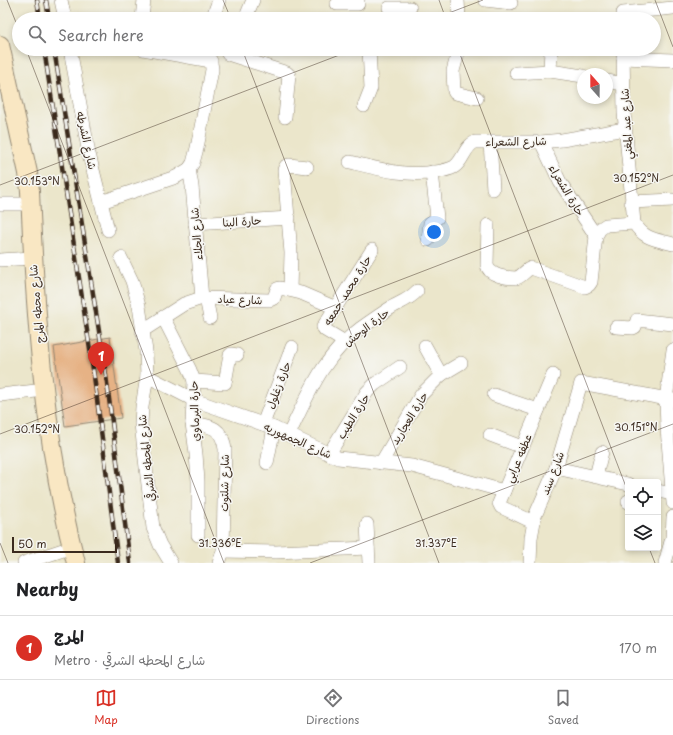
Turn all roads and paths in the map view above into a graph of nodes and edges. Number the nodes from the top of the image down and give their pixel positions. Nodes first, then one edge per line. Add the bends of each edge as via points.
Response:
1 (62, 0) edge
2 (144, 0) edge
3 (219, 0) edge
4 (253, 0) edge
5 (358, 0) edge
6 (458, 0) edge
7 (485, 0) edge
8 (511, 3) dead end
9 (338, 4) dead end
10 (388, 8) dead end
11 (673, 8) edge
12 (410, 9) edge
13 (623, 11) edge
14 (64, 12) edge
15 (143, 12) edge
16 (215, 12) edge
17 (248, 12) edge
18 (459, 12) edge
19 (0, 45) edge
20 (71, 56) edge
21 (209, 56) edge
22 (242, 56) edge
23 (369, 56) edge
24 (457, 56) edge
25 (551, 56) edge
26 (623, 56) edge
27 (640, 56) edge
28 (673, 60) edge
29 (550, 71) junction
30 (516, 73) dead end
31 (577, 75) edge
32 (613, 82) edge
33 (623, 84) junction
34 (477, 98) dead end
35 (364, 106) dead end
36 (285, 117) dead end
37 (625, 129) junction
38 (490, 142) junction
39 (541, 142) junction
40 (350, 162) dead end
41 (307, 167) dead end
42 (188, 169) junction
43 (432, 172) junction
44 (493, 189) dead end
45 (673, 200) edge
46 (101, 202) junction
47 (631, 202) junction
48 (0, 204) edge
49 (31, 204) junction
50 (288, 218) junction
51 (634, 223) junction
52 (194, 224) junction
53 (488, 225) dead end
54 (108, 230) dead end
55 (596, 236) junction
56 (428, 240) dead end
57 (673, 244) edge
58 (372, 250) dead end
59 (32, 258) junction
60 (121, 258) dead end
61 (0, 260) edge
62 (290, 290) junction
63 (417, 291) dead end
64 (204, 298) junction
65 (336, 308) junction
66 (163, 317) junction
67 (210, 318) dead end
68 (673, 324) edge
69 (616, 327) dead end
70 (142, 331) junction
71 (345, 342) junction
72 (425, 346) dead end
73 (292, 347) dead end
74 (673, 350) edge
75 (237, 355) dead end
76 (461, 363) dead end
77 (400, 367) dead end
78 (552, 375) dead end
79 (147, 376) junction
80 (441, 376) junction
81 (194, 381) junction
82 (45, 390) junction
83 (494, 395) dead end
84 (0, 396) edge
85 (194, 400) junction
86 (670, 400) edge
87 (538, 410) junction
88 (192, 423) junction
89 (269, 426) junction
90 (289, 434) junction
91 (490, 435) dead end
92 (522, 447) junction
93 (602, 452) dead end
94 (329, 454) junction
95 (268, 463) dead end
96 (381, 463) junction
97 (556, 468) junction
98 (596, 476) junction
99 (625, 483) edge
100 (504, 491) junction
101 (661, 491) edge
102 (672, 491) edge
103 (673, 517) edge
104 (533, 522) junction
105 (366, 524) dead end
106 (198, 535) dead end
107 (368, 548) junction
108 (74, 555) edge
109 (221, 557) edge
110 (277, 558) edge
111 (24, 563) edge
112 (171, 563) edge
113 (369, 563) edge
114 (530, 563) edge
115 (665, 563) edge

1 - 14 street
2 - 15 street
3 - 16 street
4 - 17 street
5 - 9 street via 358,4
6 - 18 street
7 - 8 street
10 - 12 street
11 - 13 street
19 - 49 main road, شارع محطه المرج via 28,173
20 - 46 street, شارع الشرطه
21 - 42 street via 212,70 197,148 193,163
22 - 36 street via 289,75
23 - 35 street via 371,88
24 - 34 street via 453,71 454,91
25 - 29 street
26 - 33 street, شارع عبد المغني
27 - 28 street
29 - 30 street
29 - 31 street
32 - 33 street
33 - 37 street, شارع عبد المغني
37 - 39 street, شارع الشعراء
37 - 47 street, شارع عبد المغني
38 - 39 street, شارع الشعراء
38 - 43 street, شارع الشعراء via 470,144 455,166 448,170
38 - 44 street
39 - 55 street, حارة الشعراء via 560,182
40 - 43 street, شارع الشعراء via 390,172
41 - 50 street via 289,165 284,170
42 - 46 street via 176,177
42 - 52 street, شارع الجلاء via 192,186
43 - 56 street via 437,218 430,223
45 - 47 street
46 - 54 street, شارع الشرطه
47 - 51 street, شارع عبد المغني
48 - 49 street
49 - 59 main road, شارع محطه المرج
50 - 52 street, حارة البنا
50 - 62 street via 291,253
51 - 55 street via 606,225
51 - 57 street via 641,233 648,237
52 - 64 street, شارع الجلاء
53 - 55 street via 487,268 492,273 516,278 532,268 581,286 592,282
58 - 65 street, حارة محمد جمعه
59 - 61 street
59 - 82 main road, شارع محطه المرج
60 - 70 street, شارع المحطه الشرقي via 132,281
62 - 64 street, شارع عياد via 277,289 274,298 270,300
62 - 65 street
63 - 71 street, حارة الوحش via 412,297 361,328
64 - 66 street, شارع عياد via 184,304
64 - 67 street, شارع الجلاء
65 - 71 street, حارة محمد جمعه via 324,329
66 - 70 street, شارع عياد
66 - 81 street, حارة البرماوي
68 - 69 street via 637,320 633,328
70 - 79 street, شارع المحطه الشرقي
71 - 90 street, حارة الوحش via 316,378
72 - 80 street
73 - 89 street, حارة زغلول
74 - 86 street
75 - 81 street via 230,355 224,383
76 - 80 street, حارة العجاريد
77 - 94 street, حارة الطيب via 367,392
78 - 87 street, عطفه عرابي
79 - 85 street, شارع الجمهوريه
79 - 112 street, شارع المحطه الشرقي via 141,424 153,528
80 - 96 street, حارة العجاريد via 421,395
81 - 85 street, حارة البرماوي
82 - 84 street
82 - 108 main road, شارع محطه المرج via 62,504
83 - 87 street
85 - 88 street, حارة البرماوي
85 - 89 street, شارع الجمهوريه
86 - 97 street, شارع سند via 581,383
86 - 102 street via 667,428
87 - 92 street, عطفه عرابي
88 - 106 street, حارة البرماوي via 198,481
88 - 109 street, شارع شلتوت via 209,425 216,429 224,442
89 - 90 street, شارع الجمهوريه
89 - 95 street, حارة زغلول
90 - 94 street, شارع الجمهوريه
91 - 92 street
92 - 100 street, عطفه عرابي
93 - 98 street
94 - 96 street, شارع الجمهوريه via 349,460
96 - 100 street, شارع الجمهوريه via 412,466
97 - 98 street
97 - 104 street, شارع سند
98 - 99 street
100 - 104 street, عطفه عرابي via 499,503 501,507
101 - 102 street
103 - 115 street via 672,538
104 - 114 street, شارع سند
105 - 107 street
107 - 110 street
107 - 113 street
108 - 111 street
109 - 110 street

